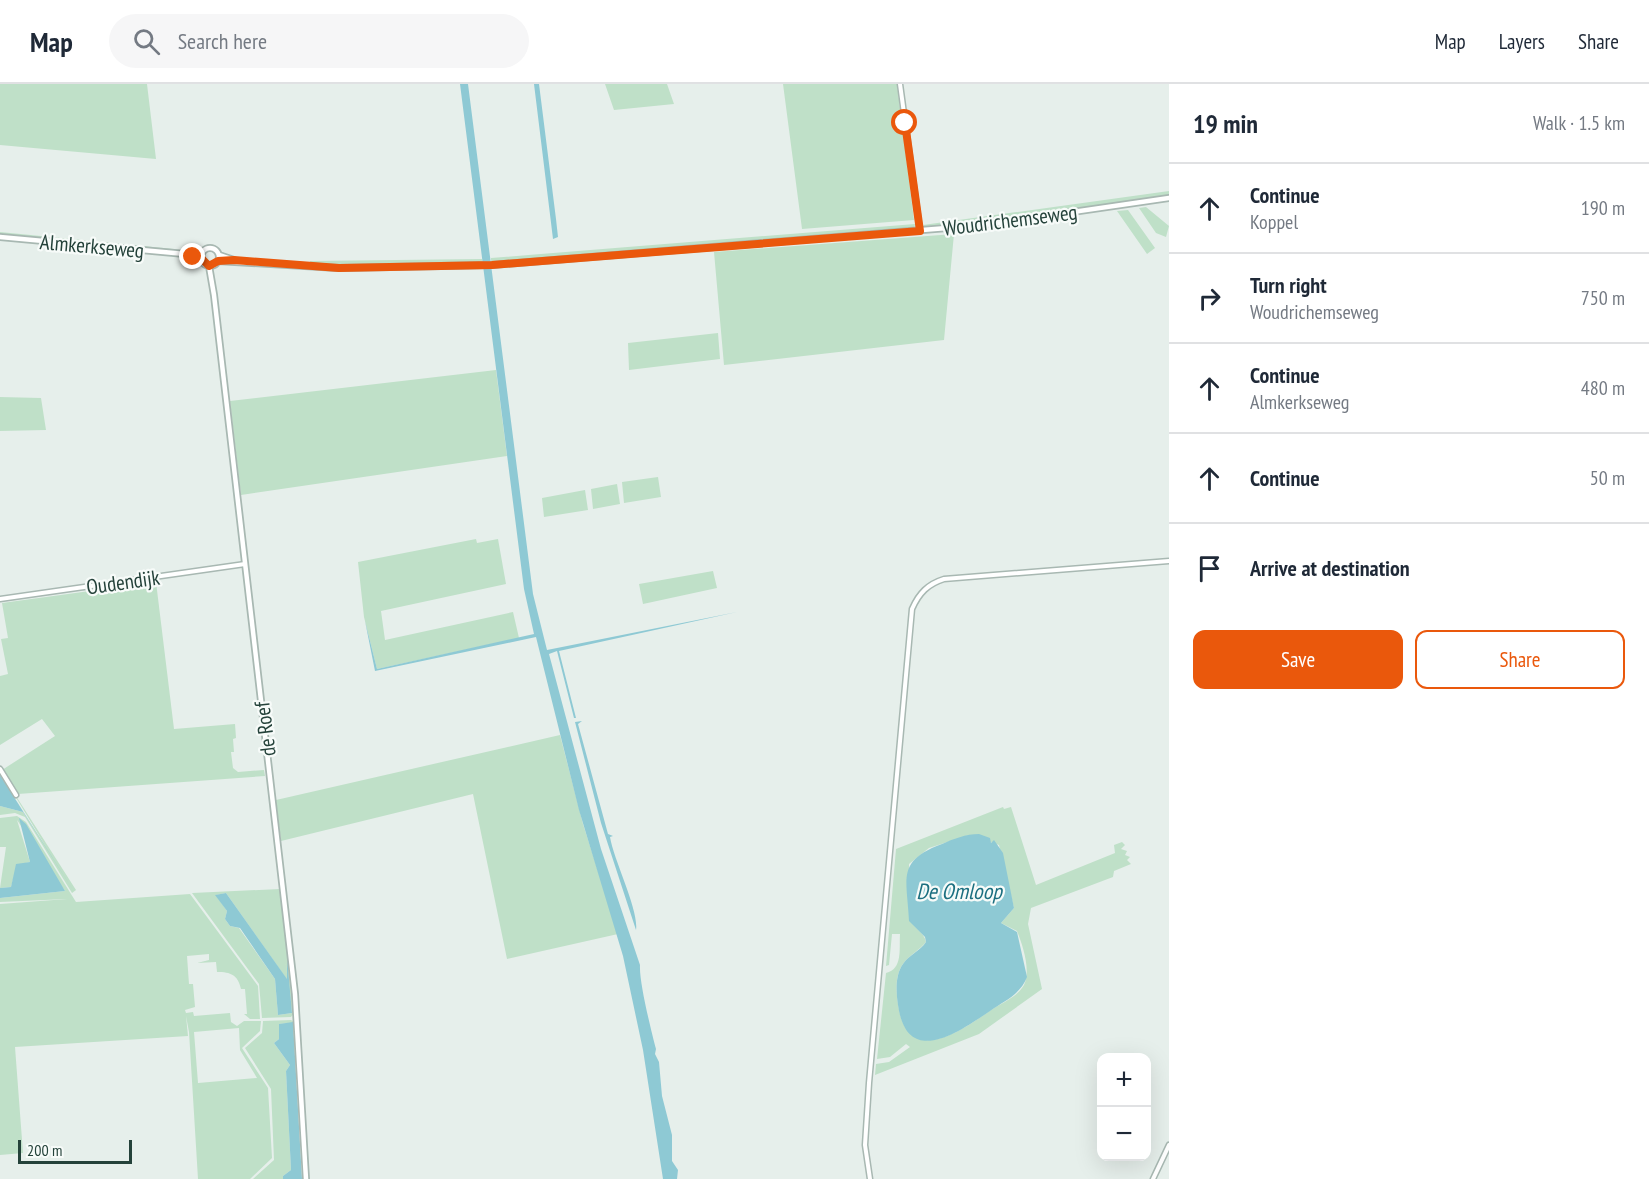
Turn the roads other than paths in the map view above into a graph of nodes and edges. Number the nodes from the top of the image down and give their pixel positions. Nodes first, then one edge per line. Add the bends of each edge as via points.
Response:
1 (900, 84) edge
2 (1169, 198) edge
3 (920, 231) junction
4 (0, 237) edge
5 (202, 256) junction
6 (219, 258) junction
7 (211, 266) junction
8 (1169, 561) edge
9 (245, 564) junction
10 (0, 599) edge
11 (0, 769) edge
12 (16, 795) dead end
13 (1169, 1145) edge
14 (306, 1179) edge
15 (870, 1179) edge
16 (1153, 1179) edge

1 - 3 street
2 - 3 street, Woudrichemseweg via 1018,222
3 - 6 street, Woudrichemseweg via 492,265 339,268
4 - 5 street, Almkerkseweg
5 - 6 street, Almkerkseweg via 212,249
5 - 7 street
6 - 7 street
7 - 9 street, de Roef
8 - 15 street via 944,579 925,588 916,600 912,609 869,1083 865,1145
9 - 10 street, Oudendijk
9 - 14 street, de Roef via 295,994
11 - 12 street
13 - 16 street

